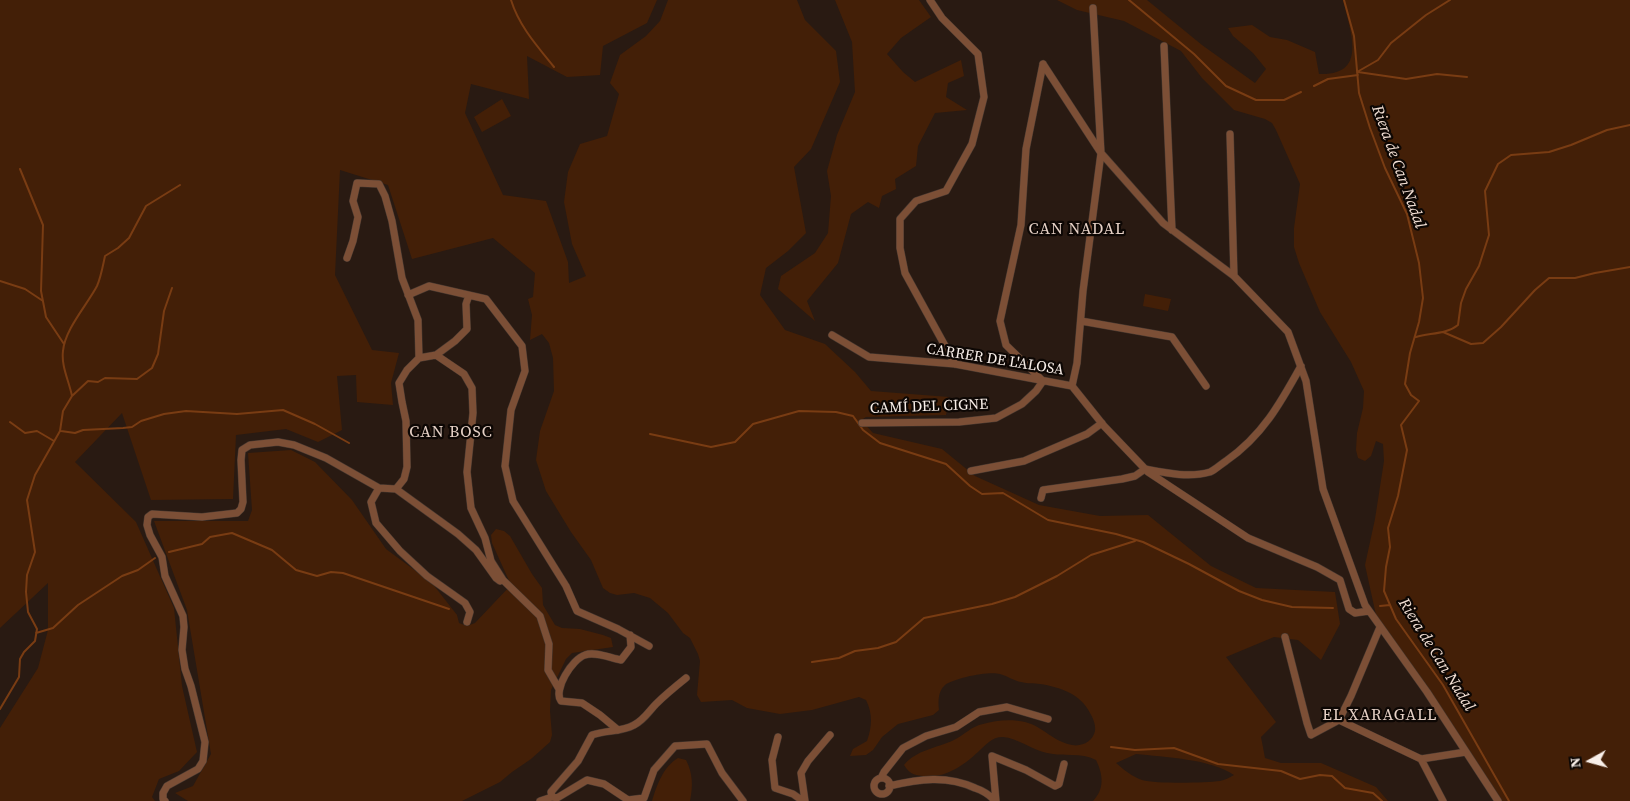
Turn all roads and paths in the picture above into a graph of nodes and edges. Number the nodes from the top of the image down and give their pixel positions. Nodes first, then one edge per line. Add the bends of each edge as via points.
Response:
1 (930, 0) edge
2 (1093, 8) dead end
3 (1164, 46) dead end
4 (1230, 134) dead end
5 (1101, 153) junction
6 (1172, 230) junction
7 (347, 258) dead end
8 (1234, 276) junction
9 (408, 295) junction
10 (469, 295) junction
11 (1081, 321) junction
12 (832, 336) dead end
13 (436, 355) junction
14 (419, 358) junction
15 (955, 364) junction
16 (1301, 366) junction
17 (1043, 381) junction
18 (1072, 386) junction
19 (1206, 386) dead end
20 (862, 423) dead end
21 (1102, 423) junction
22 (1145, 469) junction
23 (971, 472) dead end
24 (379, 488) junction
25 (396, 489) junction
26 (1041, 498) dead end
27 (503, 580) junction
28 (1369, 611) junction
29 (467, 622) dead end
30 (1380, 626) junction
31 (630, 635) junction
32 (1285, 637) dead end
33 (649, 646) dead end
34 (686, 678) dead end
35 (559, 689) junction
36 (1048, 719) dead end
37 (1339, 720) junction
38 (618, 730) junction
39 (830, 735) dead end
40 (778, 738) dead end
41 (1466, 752) junction
42 (1421, 759) junction
43 (1064, 764) dead end
44 (881, 778) junction
45 (890, 786) junction
46 (878, 792) junction
47 (555, 797) junction
48 (644, 800) edge
49 (165, 801) edge
50 (540, 801) edge
51 (743, 801) edge
52 (804, 801) edge
53 (878, 801) edge
54 (995, 801) edge
55 (1443, 801) edge
56 (1498, 801) edge

1 - 15 street via 942,18 978,54 984,97 972,144 946,191 916,202 900,219 900,248 905,272
2 - 5 street
3 - 6 street
4 - 8 street
5 - 6 street
5 - 11 street
5 - 17 street via 1043,64 1026,149 1021,225 1000,321 1006,345
6 - 8 street
7 - 9 street via 358,217 353,201 357,183 379,184 392,221
8 - 16 street via 1288,332
9 - 10 street via 429,286
9 - 14 street via 418,320
10 - 13 street via 467,329
10 - 31 street via 486,299 522,346 525,371 511,410 505,466 513,501 566,586 577,612
11 - 18 street
11 - 19 street via 1172,338
12 - 15 street, CARRER DE L'ALOSA via 869,357
13 - 14 street
13 - 27 street via 464,374 472,388 467,472 471,508 485,538 491,561
14 - 25 street via 399,383 406,421 407,467 404,479
15 - 17 street, CARRER DE L'ALOSA
16 - 22 street via 1269,420 1243,449 1211,472 1179,475
16 - 28 street via 1323,489
17 - 18 street, CARRER DE L'ALOSA
17 - 20 street, CAMÍ DEL CIGNE via 1022,404 996,418 959,422
18 - 21 street, CARRER DE L'ALOSA
21 - 22 street, CARRER DE L'ALOSA
21 - 23 street via 1088,434 1024,461
22 - 26 street via 1122,479 1043,490
22 - 28 street, CARRER DE L'ALOSA via 1248,538 1317,566 1340,580 1349,608 1355,613
24 - 25 street
24 - 29 street via 371,502 376,523 427,576 464,603 470,612
24 - 49 street via 326,458 294,445 278,442 250,445 242,450 243,502 236,513 202,517 152,514 148,517 150,536 162,557 165,576 183,616 185,669 206,742 198,769 167,786 163,792
25 - 27 street via 458,534 476,550 496,578 500,582
27 - 35 street via 540,616 549,644 548,670
28 - 30 street
30 - 37 street
30 - 41 street
31 - 33 street
31 - 35 street via 631,647 620,660 585,654 574,662
32 - 37 street via 1311,735
34 - 38 street via 645,718
35 - 38 street via 561,701 582,703
36 - 44 street via 1007,707 979,712 956,727 926,736 903,748
37 - 42 street
38 - 47 street via 592,735 578,761 551,792
39 - 52 street via 802,773
40 - 52 street via 772,760 775,788
41 - 42 street
41 - 56 street
42 - 55 street
43 - 54 street via 1059,784 1055,786 992,756
44 - 45 street
44 - 46 street via 874,784
45 - 46 street via 884,793
45 - 54 street via 942,778 962,781 990,794
46 - 53 street
47 - 48 street via 587,780 604,784 628,800
47 - 50 street
48 - 51 street via 654,770 675,746 707,744 722,773

